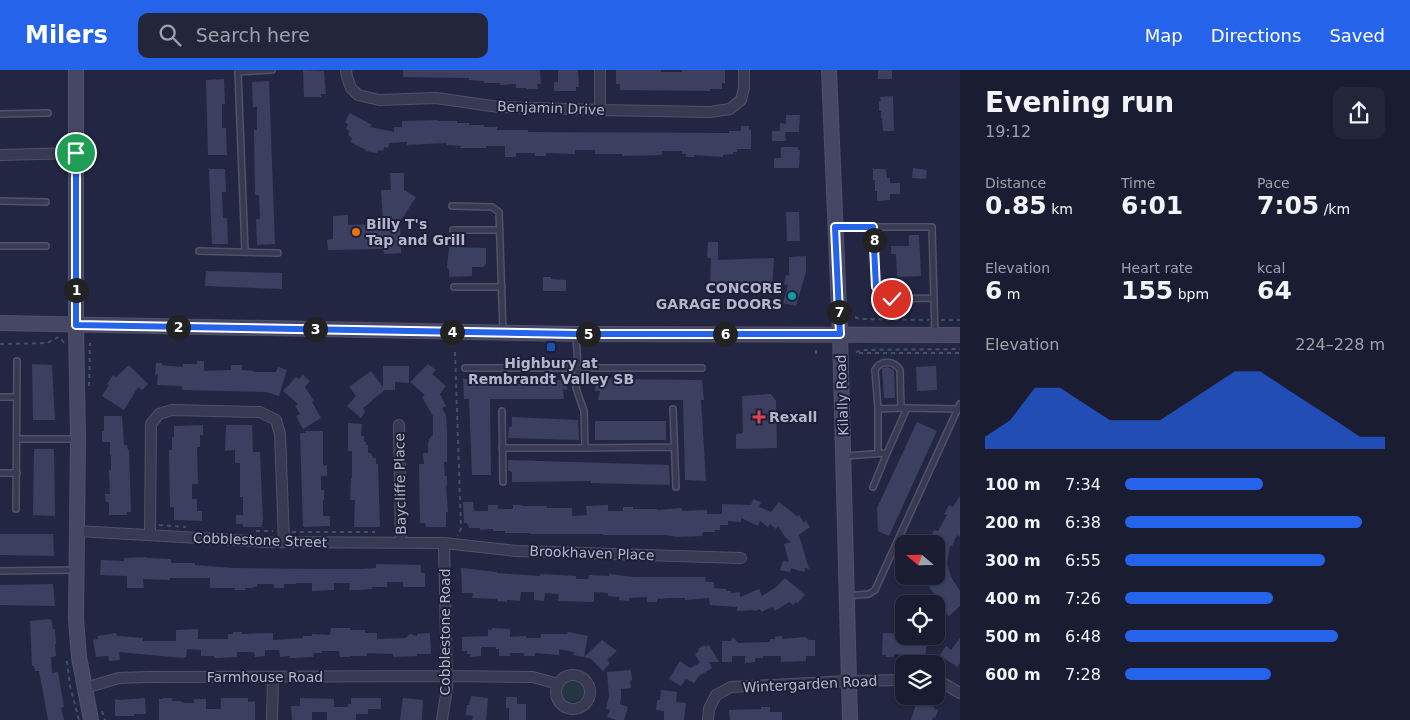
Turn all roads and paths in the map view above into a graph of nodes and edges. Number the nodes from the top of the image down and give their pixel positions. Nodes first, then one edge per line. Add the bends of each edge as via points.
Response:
1 (76, 70) edge
2 (272, 70) edge
3 (346, 70) edge
4 (600, 70) edge
5 (744, 70) edge
6 (829, 70) edge
7 (600, 110) junction
8 (48, 113) dead end
9 (0, 114) edge
10 (76, 153) junction
11 (0, 155) edge
12 (0, 201) edge
13 (46, 202) dead end
14 (452, 206) dead end
15 (835, 227) junction
16 (873, 227) junction
17 (453, 230) dead end
18 (500, 230) junction
19 (0, 246) edge
20 (46, 246) dead end
21 (199, 251) dead end
22 (245, 252) junction
23 (278, 253) dead end
24 (454, 287) dead end
25 (502, 287) junction
26 (934, 298) junction
27 (854, 317) dead end
28 (935, 320) junction
29 (960, 320) edge
30 (0, 323) edge
31 (76, 325) junction
32 (503, 333) junction
33 (576, 334) junction
34 (840, 334) junction
35 (960, 334) edge
36 (936, 335) junction
37 (59, 337) dead end
38 (90, 343) dead end
39 (0, 344) edge
40 (960, 349) edge
41 (816, 350) dead end
42 (454, 352) dead end
43 (856, 352) dead end
44 (859, 353) dead end
45 (960, 353) edge
46 (816, 356) dead end
47 (17, 361) dead end
48 (464, 368) dead end
49 (578, 368) junction
50 (702, 368) dead end
51 (883, 377) dead end
52 (876, 378) junction
53 (883, 389) dead end
54 (89, 390) dead end
55 (876, 390) junction
56 (0, 397) edge
57 (17, 397) junction
58 (959, 406) edge
59 (904, 408) junction
60 (672, 409) dead end
61 (878, 409) junction
62 (502, 411) dead end
63 (399, 425) dead end
64 (17, 439) junction
65 (78, 440) junction
66 (674, 447) junction
67 (502, 448) junction
68 (585, 448) junction
69 (878, 453) junction
70 (887, 453) junction
71 (843, 456) junction
72 (0, 473) edge
73 (17, 473) junction
74 (503, 482) dead end
75 (676, 487) dead end
76 (873, 487) dead end
77 (16, 509) dead end
78 (77, 531) junction
79 (290, 532) dead end
80 (383, 532) dead end
81 (150, 535) junction
82 (458, 536) dead end
83 (284, 541) junction
84 (401, 543) junction
85 (444, 543) junction
86 (741, 558) dead end
87 (77, 570) junction
88 (0, 571) edge
89 (847, 596) junction
90 (446, 676) junction
91 (273, 677) junction
92 (895, 680) edge
93 (849, 681) junction
94 (558, 684) dead end
95 (945, 684) edge
96 (85, 688) junction
97 (960, 693) edge
98 (91, 720) edge
99 (272, 720) edge
100 (442, 720) edge
101 (708, 720) edge
102 (850, 720) edge

1 - 10 street
2 - 22 lane via 238,72
3 - 7 street, Benjamin Drive via 351,88 358,95 379,100 436,98 499,107
4 - 7 street
5 - 7 street, Benjamin Drive via 741,100 730,109 710,112
6 - 15 street, Kilally Road
8 - 9 lane
10 - 11 street
10 - 31 street
12 - 13 lane
14 - 18 lane via 492,207 499,212
15 - 16 lane
15 - 34 street, Kilally Road
16 - 26 lane via 876,287 883,296 892,299
16 - 26 lane via 932,227
17 - 18 lane
18 - 25 lane
19 - 20 lane
21 - 22 lane
22 - 23 lane
24 - 25 lane
25 - 32 lane
26 - 28 lane
27 - 28 path via 860,320
28 - 29 path
28 - 36 lane
30 - 31 street
31 - 32 street
31 - 65 street
32 - 33 street
33 - 34 street
33 - 49 lane
34 - 36 street
34 - 71 street, Kilally Road
35 - 36 street
37 - 39 path via 47,343
38 - 54 path
40 - 43 path
41 - 46 path
42 - 82 path via 461,528
44 - 45 path
47 - 57 lane
48 - 49 lane
49 - 50 lane
49 - 68 lane via 576,388 584,411
51 - 52 lane
52 - 55 lane
52 - 59 lane via 876,366 887,362 898,365 898,388
53 - 55 lane
55 - 61 lane
56 - 57 lane
57 - 64 lane
58 - 59 lane
58 - 89 lane via 875,590 869,594
59 - 61 lane
59 - 70 lane
60 - 66 lane
61 - 69 lane
62 - 67 lane
63 - 84 street, Baycliffe Place
64 - 65 lane
64 - 73 lane
65 - 78 street
66 - 68 lane
66 - 75 lane
67 - 68 lane
67 - 74 lane
69 - 70 lane
69 - 71 lane
70 - 76 lane
71 - 89 street, Kilally Road
72 - 73 lane
73 - 77 lane
78 - 81 street, Cobblestone Street
78 - 87 street
79 - 80 path
81 - 83 street, Cobblestone Street
81 - 83 street via 151,424 159,414 172,410 260,412 276,420 280,434
83 - 84 street, Cobblestone Street
84 - 85 street, Cobblestone Street
85 - 86 street, Brookhaven Place via 516,551
85 - 90 street, Cobblestone Road
87 - 88 lane
87 - 96 street via 76,620
89 - 93 street, Kilally Road
90 - 91 street, Farmhouse Road
90 - 94 street, Farmhouse Road via 533,677
90 - 100 street, Cobblestone Road
91 - 96 street, Farmhouse Road via 119,678
91 - 99 street
92 - 93 street, Wintergarden Road
93 - 101 street, Wintergarden Road via 731,687 716,694
93 - 102 street, Kilally Road
95 - 97 street
96 - 98 street

